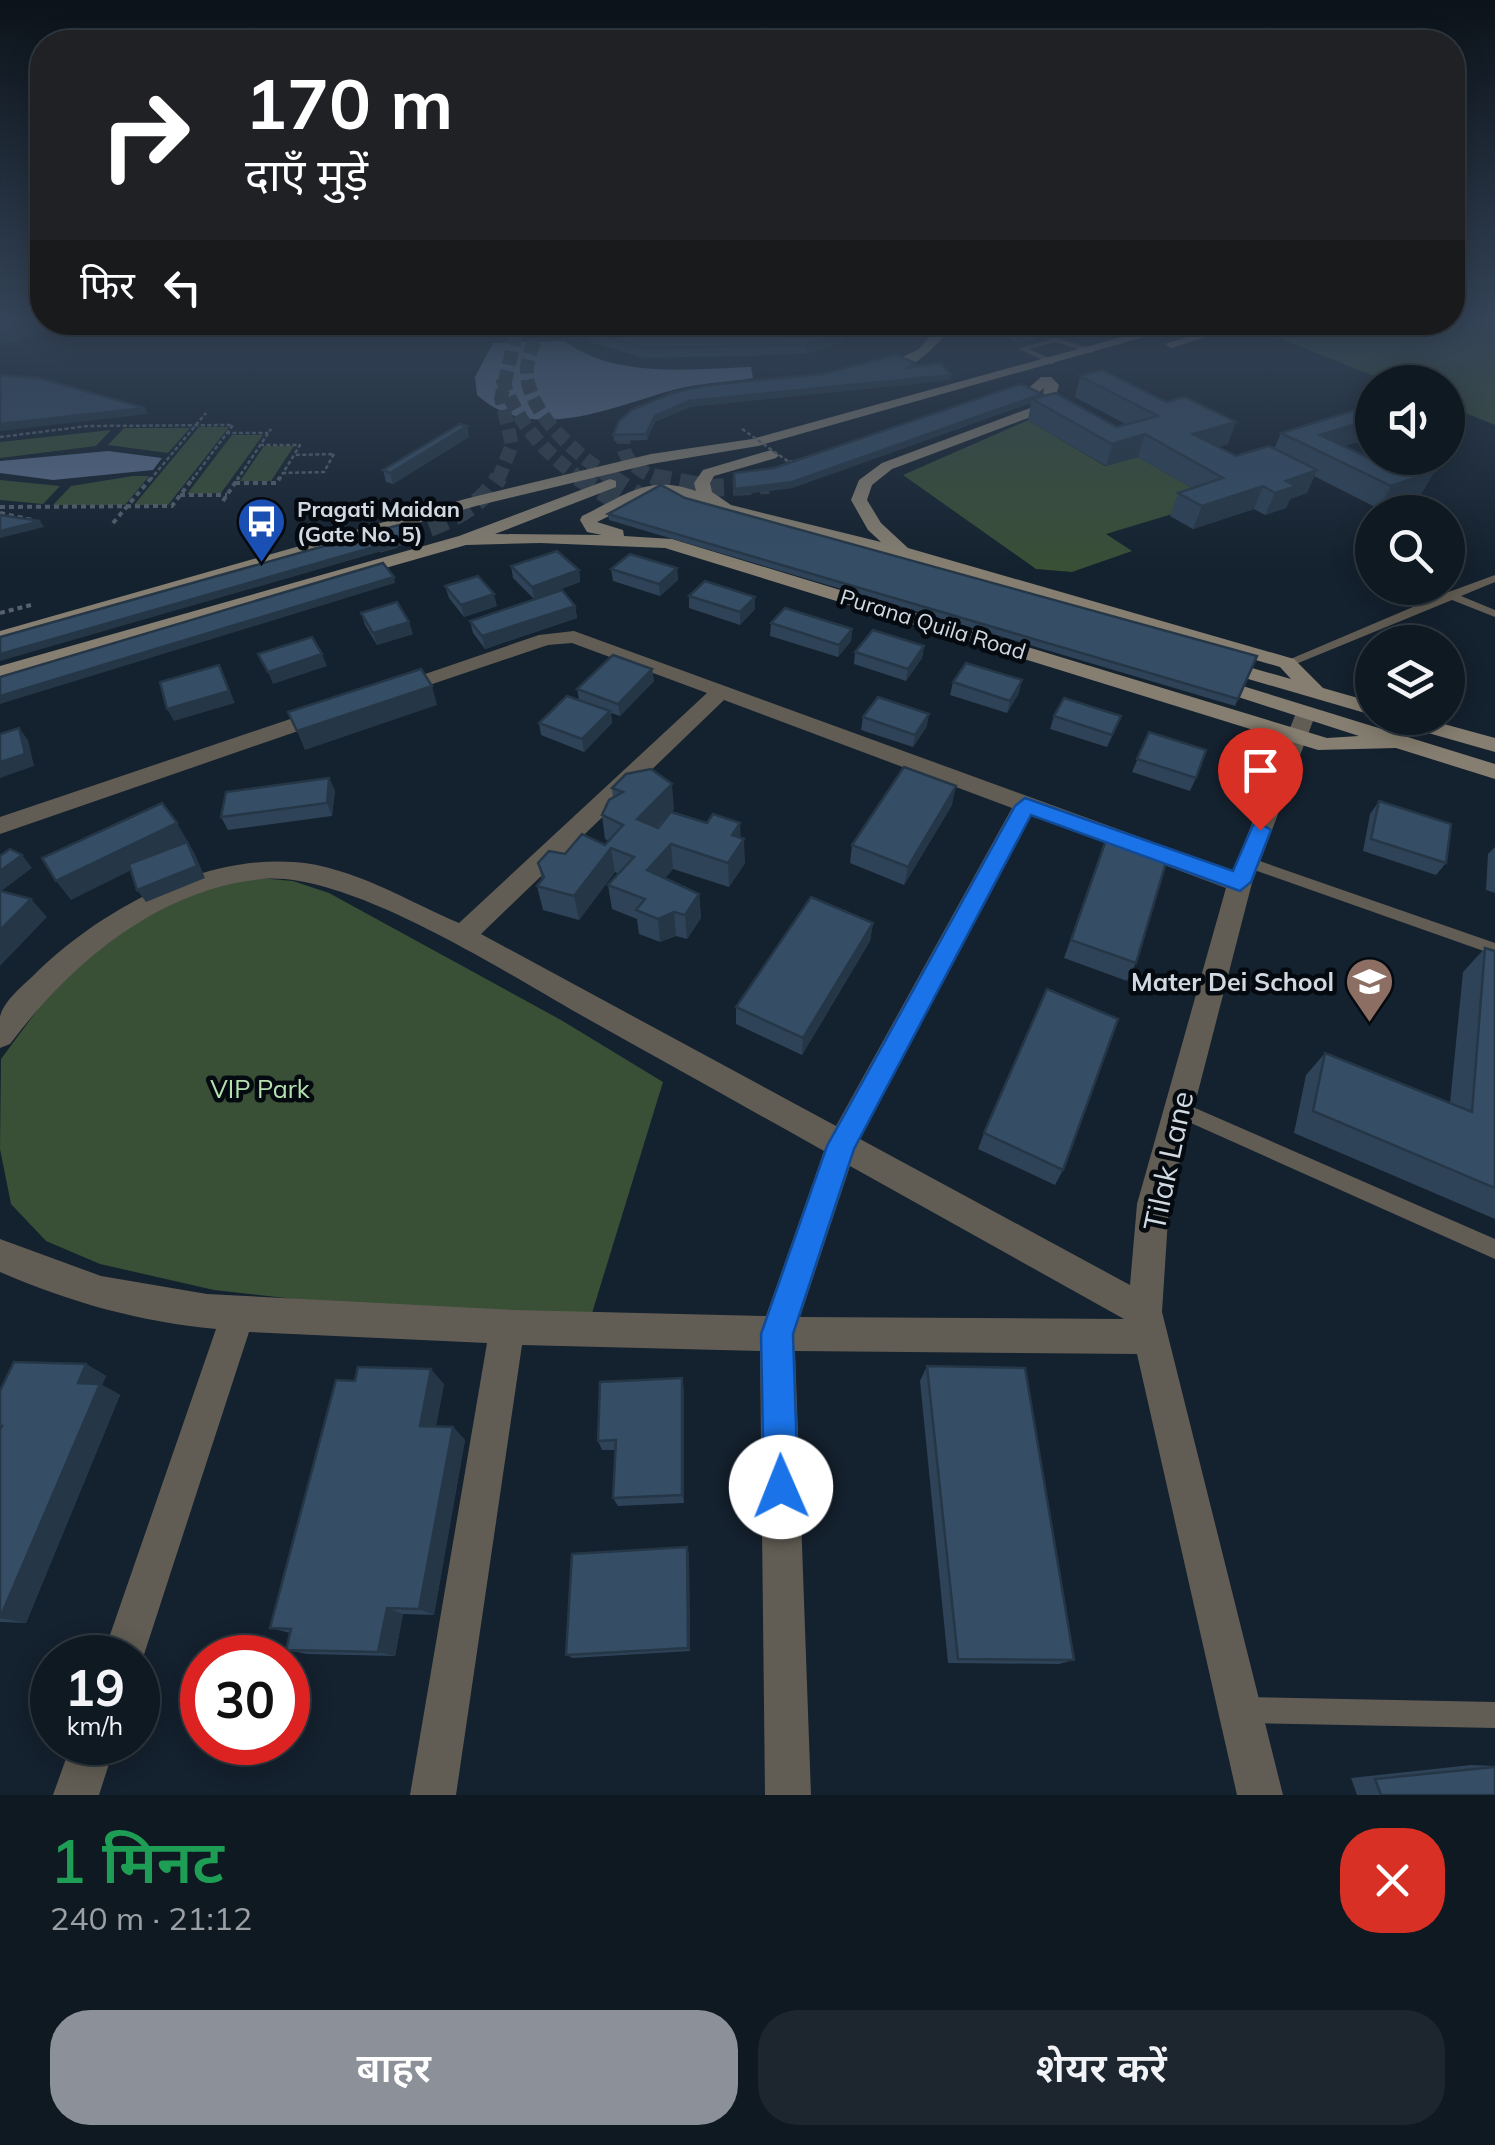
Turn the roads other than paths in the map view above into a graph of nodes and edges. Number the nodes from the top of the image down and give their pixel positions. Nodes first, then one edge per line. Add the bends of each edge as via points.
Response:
1 (930, 400) edge
2 (1048, 400) edge
3 (894, 421) dead end
4 (788, 456) junction
5 (726, 508) junction
6 (412, 518) junction
7 (465, 540) junction
8 (666, 543) junction
9 (436, 548) junction
10 (902, 552) junction
11 (392, 576) edge
12 (1495, 578) edge
13 (1465, 590) edge
14 (1465, 602) edge
15 (1428, 605) edge
16 (1495, 614) edge
17 (0, 637) edge
18 (1286, 663) junction
19 (0, 672) edge
20 (1242, 682) edge
21 (722, 690) junction
22 (376, 697) edge
23 (339, 710) edge
24 (1355, 711) edge
25 (1306, 714) junction
26 (1458, 735) edge
27 (1495, 746) edge
28 (1495, 772) edge
29 (1025, 806) junction
30 (0, 826) edge
31 (1244, 872) junction
32 (462, 936) junction
33 (1495, 949) edge
34 (0, 1036) edge
35 (1178, 1109) junction
36 (841, 1146) junction
37 (1495, 1249) edge
38 (5, 1267) edge
39 (238, 1314) junction
40 (1148, 1325) junction
41 (507, 1328) junction
42 (777, 1334) junction
43 (130, 1635) edge
44 (1238, 1710) junction
45 (1495, 1715) edge
46 (86, 1765) edge
47 (76, 1795) edge
48 (433, 1795) edge
49 (788, 1795) edge
50 (1260, 1795) edge

1 - 6 main road
2 - 10 main road via 1047,406 888,466 864,483 859,500 874,526
3 - 4 main road
4 - 5 main road via 708,473 702,489
4 - 7 main road via 630,478
5 - 8 main road via 654,487 588,520 597,530
5 - 10 main road
6 - 9 main road via 433,531
6 - 17 main road
7 - 8 main road, Purana Quila Road
7 - 9 main road
8 - 25 main road, Purana Quila Road
9 - 11 main road via 426,566
9 - 19 main road
10 - 18 main road
12 - 13 lane
14 - 16 lane
15 - 18 lane
18 - 25 main road
20 - 25 main road
21 - 22 street via 566,636
21 - 29 street
21 - 32 street
23 - 30 street
24 - 25 main road, Purana Quila Road
25 - 28 main road, Purana Quila Road
25 - 31 street, Tilak Lane
26 - 27 main road
29 - 31 street
29 - 36 street
31 - 33 lane
31 - 35 street, Tilak Lane
32 - 34 street via 310,874 242,872 168,898 86,946 34,991
32 - 36 street
35 - 37 lane
35 - 40 street, Tilak Lane via 1153,1204
36 - 40 street
36 - 42 street
38 - 39 street via 90,1292
39 - 41 street
39 - 43 street
40 - 42 street
40 - 44 street, Tilak Lane
41 - 42 street
41 - 48 street
42 - 49 street
44 - 45 lane
44 - 50 street, Tilak Lane
46 - 47 street

